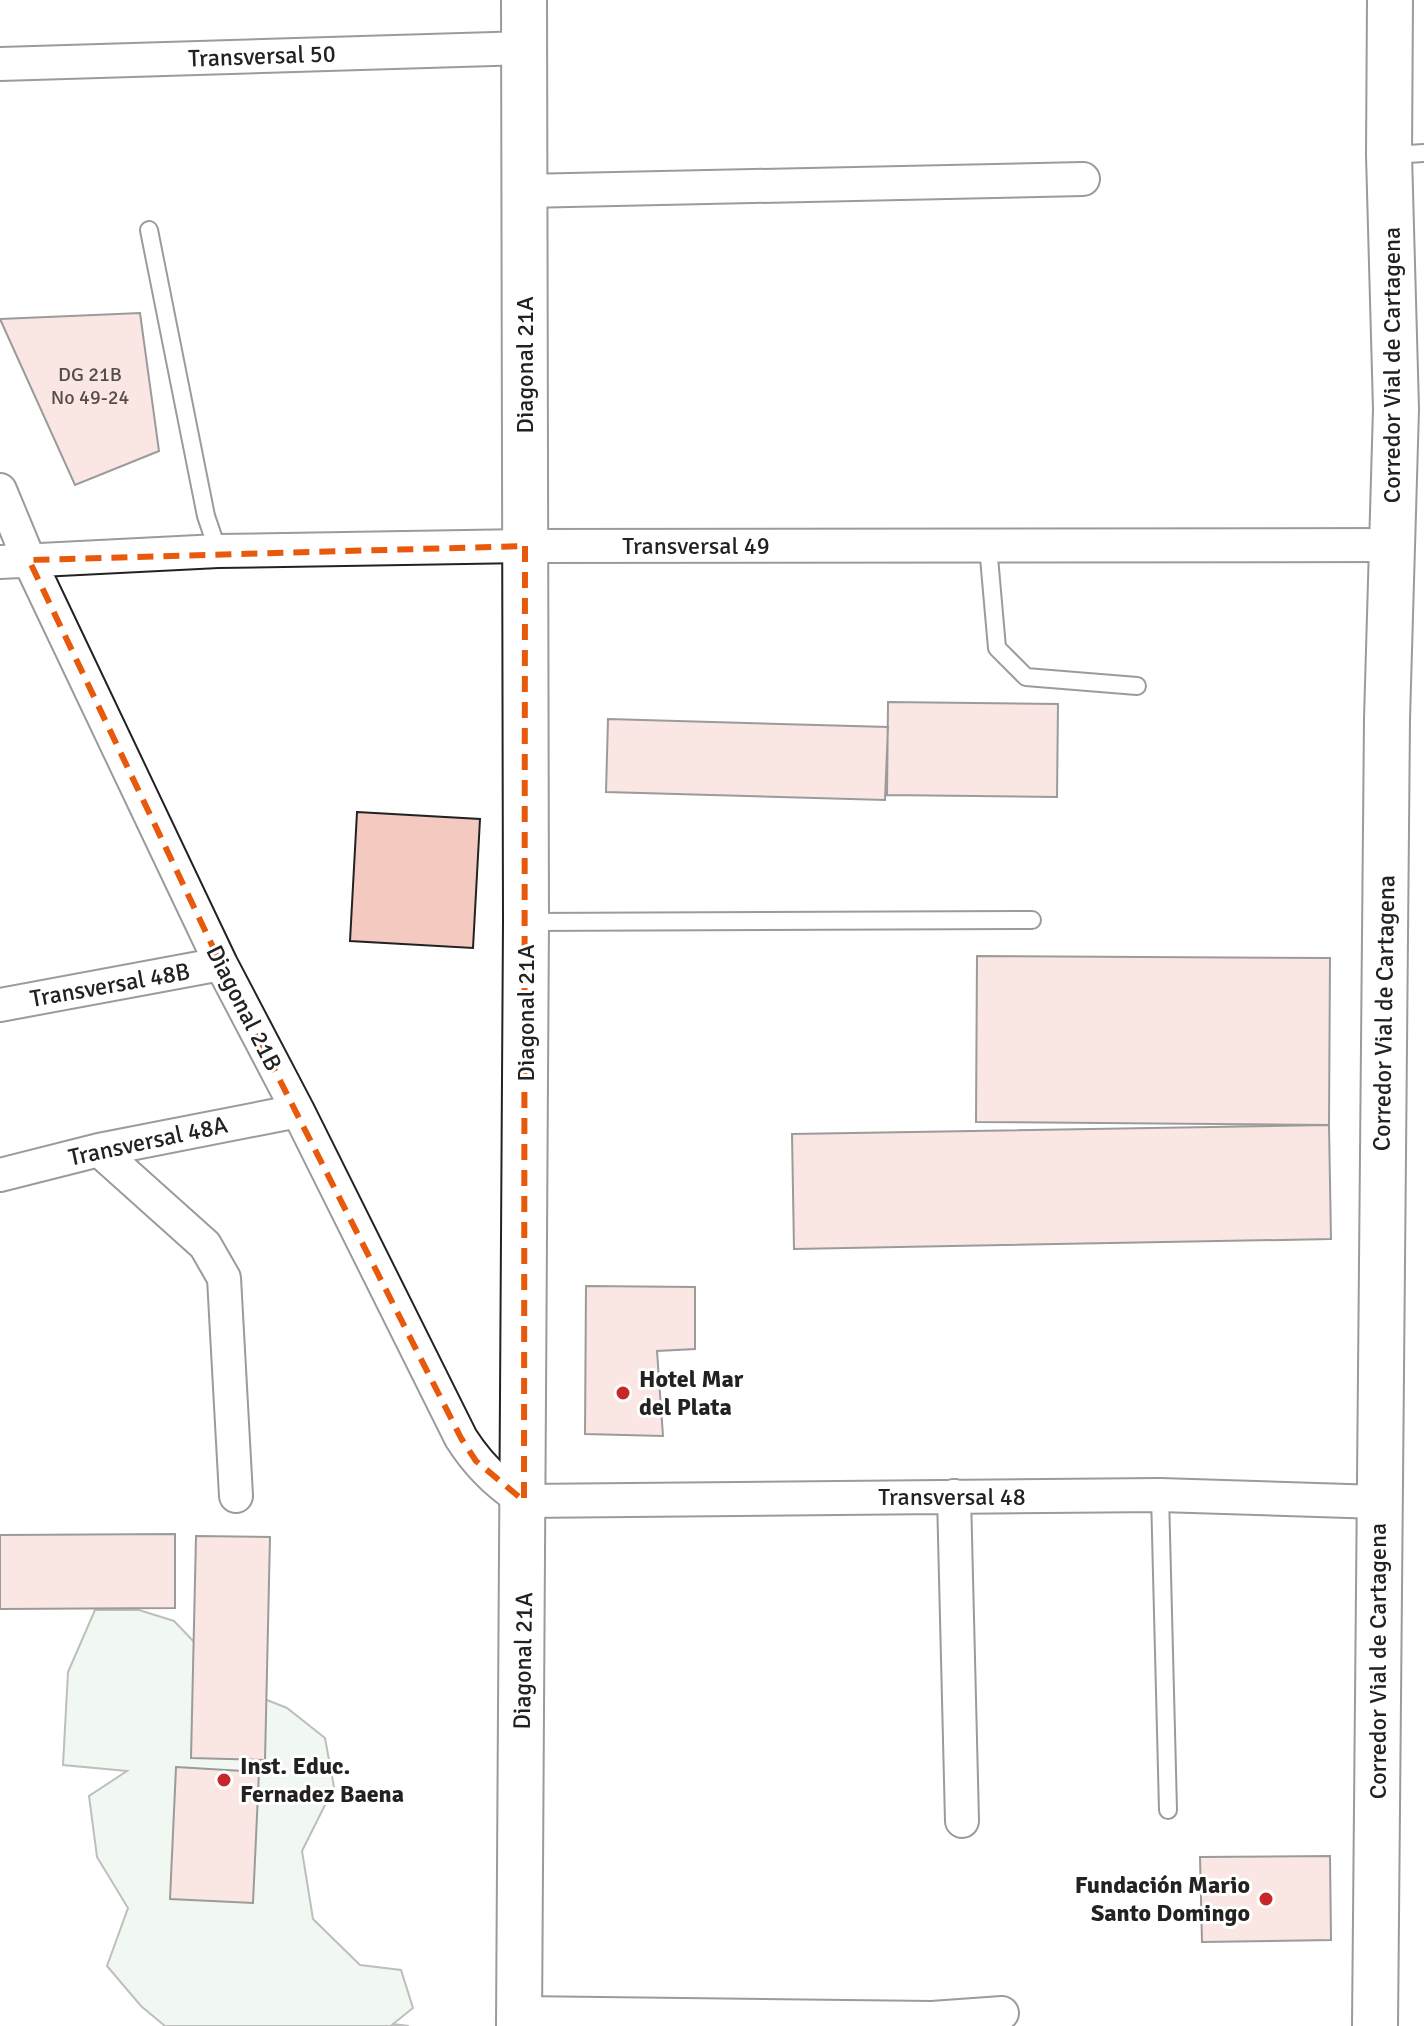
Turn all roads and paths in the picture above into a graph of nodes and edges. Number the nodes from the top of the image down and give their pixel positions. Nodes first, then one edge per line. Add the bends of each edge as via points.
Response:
1 (524, 0) edge
2 (1390, 0) edge
3 (524, 48) junction
4 (0, 64) edge
5 (1407, 154) edge
6 (1083, 179) dead end
7 (524, 191) junction
8 (149, 230) dead end
9 (0, 490) edge
10 (1392, 545) junction
11 (525, 546) junction
12 (988, 546) junction
13 (218, 551) junction
14 (15, 561) edge
15 (1137, 686) dead end
16 (1032, 920) dead end
17 (526, 922) junction
18 (221, 964) junction
19 (0, 1005) edge
20 (298, 1111) junction
21 (99, 1150) junction
22 (0, 1175) edge
23 (1160, 1495) junction
24 (236, 1496) dead end
25 (954, 1496) junction
26 (524, 1501) junction
27 (1379, 1502) junction
28 (1168, 1810) dead end
29 (962, 1821) dead end
30 (1002, 2013) dead end
31 (519, 2019) edge
32 (932, 2022) edge
33 (1375, 2026) edge

1 - 3 street, Diagonal 21A
2 - 5 street, Corredor Vial de Cartagena
3 - 4 street, Transversal 50
3 - 7 street, Diagonal 21A
5 - 10 street, Corredor Vial de Cartagena
6 - 7 street
7 - 11 street, Diagonal 21A
8 - 13 lane via 206,516
9 - 14 street, Diagonal 21B
10 - 12 street, Transversal 49
10 - 27 street, Corredor Vial de Cartagena
11 - 12 street, Transversal 49
11 - 13 street, Transversal 49
11 - 17 street, Diagonal 21A
12 - 15 lane via 997,648 1026,677
13 - 14 street, Transversal 49
14 - 18 street, Diagonal 21B
16 - 17 lane
17 - 26 street, Diagonal 21A
18 - 19 street, Transversal 48B
18 - 20 street, Diagonal 21B
20 - 21 street, Transversal 48A
20 - 26 street, Diagonal 21B via 461,1438 484,1470
21 - 22 street, Transversal 48A
21 - 24 street via 205,1245 224,1278
23 - 25 street, Transversal 48
23 - 27 street, Transversal 48
23 - 28 lane
25 - 26 street, Transversal 48
25 - 29 street
26 - 31 street, Diagonal 21A
27 - 33 street, Corredor Vial de Cartagena
30 - 32 street
31 - 32 street

